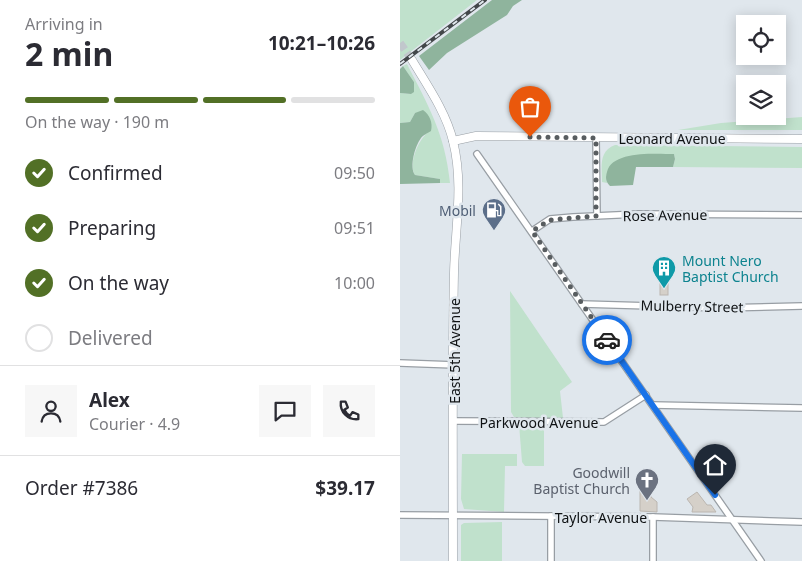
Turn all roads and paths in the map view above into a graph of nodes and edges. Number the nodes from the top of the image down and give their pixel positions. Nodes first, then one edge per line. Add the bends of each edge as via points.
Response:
1 (412, 60) tunnel mouth
2 (596, 138) junction
3 (802, 139) edge
4 (453, 141) junction
5 (477, 154) dead end
6 (802, 215) edge
7 (596, 216) junction
8 (532, 231) junction
9 (582, 304) junction
10 (802, 306) edge
11 (400, 363) edge
12 (454, 364) junction
13 (646, 395) junction
14 (653, 405) junction
15 (802, 408) edge
16 (454, 421) junction
17 (400, 515) edge
18 (453, 516) junction
19 (551, 516) junction
20 (653, 517) junction
21 (733, 520) junction
22 (802, 522) edge
23 (453, 561) edge
24 (551, 561) edge
25 (653, 561) edge
26 (761, 561) edge

1 - 4 main road via 442,112
2 - 3 main road, Leonard Avenue
2 - 4 main road, Leonard Avenue via 476,136
2 - 7 street
4 - 12 main road, East 5th Avenue via 460,202 454,272
5 - 8 street
6 - 7 street, Rose Avenue
7 - 8 street, Rose Avenue via 550,220
8 - 9 street
9 - 10 street, Mulberry Street via 720,308
9 - 13 street
11 - 12 street
12 - 16 main road, East 5th Avenue
13 - 14 street
13 - 16 street, Parkwood Avenue via 604,422
14 - 15 street
14 - 21 street
16 - 18 main road, East 5th Avenue
17 - 18 street, Taylor Avenue
18 - 19 street, Taylor Avenue
18 - 23 main road, East 5th Avenue
19 - 20 street, Taylor Avenue
19 - 24 street
20 - 21 street, Taylor Avenue
20 - 25 street
21 - 22 street, Taylor Avenue
21 - 26 street

